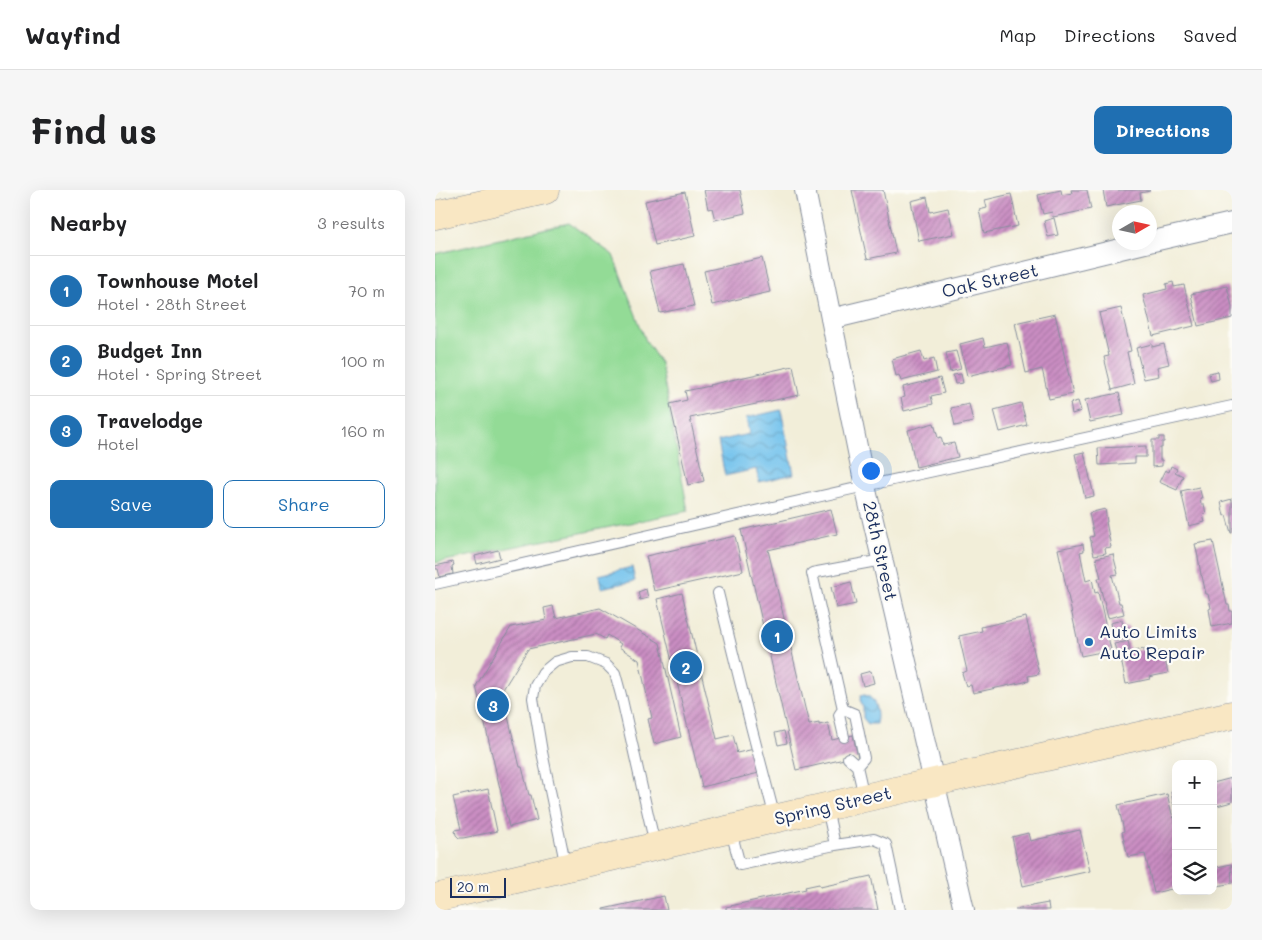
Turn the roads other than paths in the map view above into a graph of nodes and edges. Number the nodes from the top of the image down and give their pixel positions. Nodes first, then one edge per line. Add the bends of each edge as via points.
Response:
1 (545, 190) edge
2 (805, 190) edge
3 (435, 215) edge
4 (1232, 223) edge
5 (1157, 240) edge
6 (1116, 250) edge
7 (831, 319) junction
8 (1232, 406) edge
9 (865, 486) junction
10 (883, 560) junction
11 (435, 584) edge
12 (718, 593) dead end
13 (843, 709) junction
14 (1232, 715) edge
15 (843, 737) dead end
16 (848, 758) dead end
17 (857, 766) junction
18 (934, 782) junction
19 (865, 798) junction
20 (826, 807) junction
21 (776, 819) junction
22 (731, 830) junction
23 (835, 845) junction
24 (655, 847) junction
25 (566, 868) junction
26 (435, 898) edge
27 (900, 910) edge
28 (964, 910) edge

1 - 3 main road
2 - 7 street, 28th Street
4 - 5 street, Oak Street
6 - 7 street, Oak Street
7 - 9 street, 28th Street
8 - 9 lane
9 - 10 street, 28th Street
9 - 11 lane
10 - 13 lane via 813,573
10 - 18 street, 28th Street
12 - 21 lane
13 - 15 lane via 839,715
13 - 17 lane via 855,714 864,758
14 - 18 main road, Spring Street
16 - 17 lane
17 - 19 lane
18 - 19 main road, Spring Street
18 - 28 street, 28th Street
19 - 20 main road, Spring Street
20 - 21 main road, Spring Street
20 - 23 lane
21 - 22 main road, Spring Street
22 - 23 lane via 740,865
22 - 24 main road, Spring Street
23 - 27 lane via 874,838 886,844
24 - 25 main road, Spring Street
24 - 25 lane via 615,673 606,664 588,657 572,657 555,662 543,672 533,698
25 - 26 main road, Spring Street

